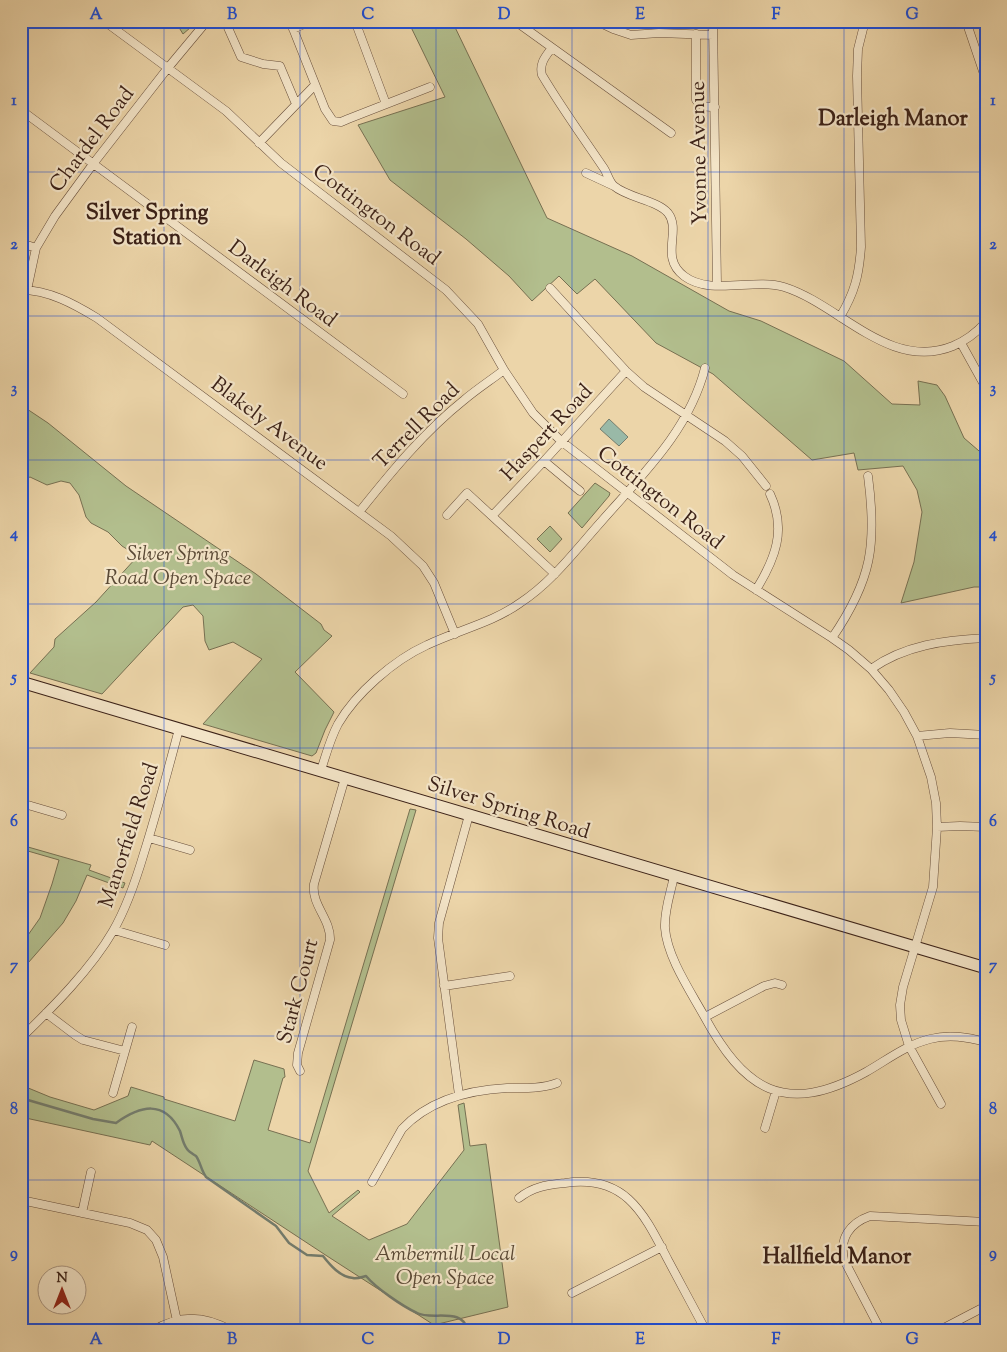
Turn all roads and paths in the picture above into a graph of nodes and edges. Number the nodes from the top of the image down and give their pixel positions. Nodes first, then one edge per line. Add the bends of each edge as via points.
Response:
1 (104, 21) edge
2 (208, 21) edge
3 (225, 21) edge
4 (312, 21) edge
5 (355, 21) edge
6 (515, 21) edge
7 (596, 21) edge
8 (713, 21) edge
9 (865, 21) edge
10 (905, 21) edge
11 (941, 21) edge
12 (966, 21) edge
13 (291, 25) edge
14 (696, 34) junction
15 (714, 34) junction
16 (551, 48) junction
17 (167, 69) junction
18 (986, 80) edge
19 (315, 84) junction
20 (430, 87) dead end
21 (296, 104) junction
22 (386, 104) junction
23 (715, 107) junction
24 (21, 110) edge
25 (671, 133) dead end
26 (260, 143) junction
27 (93, 164) junction
28 (586, 173) dead end
29 (614, 186) junction
30 (21, 243) edge
31 (36, 248) junction
32 (717, 285) junction
33 (550, 288) dead end
34 (24, 290) edge
35 (840, 317) junction
36 (986, 322) edge
37 (961, 342) junction
38 (705, 368) dead end
39 (504, 370) junction
40 (626, 371) junction
41 (986, 388) edge
42 (403, 394) dead end
43 (687, 416) junction
44 (561, 441) junction
45 (544, 461) junction
46 (868, 476) dead end
47 (766, 486) dead end
48 (580, 491) dead end
49 (626, 493) junction
50 (770, 494) dead end
51 (360, 511) junction
52 (447, 515) dead end
53 (492, 516) junction
54 (555, 574) junction
55 (756, 590) junction
56 (455, 634) junction
57 (832, 638) junction
58 (986, 638) edge
59 (872, 669) junction
60 (21, 682) edge
61 (180, 729) junction
62 (986, 735) edge
63 (917, 736) junction
64 (321, 770) junction
65 (345, 778) junction
66 (23, 803) edge
67 (469, 814) junction
68 (62, 815) dead end
69 (21, 816) edge
70 (937, 827) junction
71 (986, 827) edge
72 (149, 838) junction
73 (190, 850) dead end
74 (674, 876) junction
75 (114, 930) junction
76 (165, 945) dead end
77 (916, 948) junction
78 (986, 968) edge
79 (510, 976) dead end
80 (782, 985) dead end
81 (444, 986) junction
82 (46, 1013) junction
83 (705, 1017) junction
84 (132, 1027) dead end
85 (21, 1038) edge
86 (986, 1042) edge
87 (909, 1046) junction
88 (125, 1051) junction
89 (300, 1071) dead end
90 (557, 1083) dead end
91 (776, 1091) junction
92 (113, 1093) dead end
93 (459, 1095) junction
94 (941, 1104) dead end
95 (765, 1128) dead end
96 (91, 1172) dead end
97 (372, 1182) dead end
98 (519, 1198) dead end
99 (21, 1200) edge
100 (82, 1213) junction
101 (986, 1222) edge
102 (662, 1247) junction
103 (572, 1293) dead end
104 (986, 1306) edge
105 (177, 1321) junction
106 (153, 1331) edge
107 (232, 1331) edge
108 (706, 1331) edge
109 (881, 1331) edge
110 (938, 1331) edge

1 - 17 street, Cottington Road
2 - 17 street, Chardel Road
3 - 21 street via 241,57 280,66
4 - 13 street
5 - 22 street
6 - 16 street
7 - 14 street via 631,35
8 - 15 street, Yvonne Avenue
9 - 35 street via 858,49 857,76 861,247 853,292
10 - 11 street via 921,24
12 - 18 street
13 - 19 street
14 - 15 street
14 - 23 street via 696,100 704,107
15 - 23 street, Yvonne Avenue
16 - 25 street
16 - 29 street via 543,62 542,75
17 - 26 street, Cottington Road via 226,111
17 - 27 street, Chardel Road
19 - 21 street
19 - 22 street via 328,116 336,122
20 - 22 street
21 - 26 street
23 - 32 street, Yvonne Avenue
24 - 27 street, Darleigh Road
26 - 39 street, Cottington Road via 281,163 446,290 478,324
27 - 31 street, Chardel Road
27 - 42 street, Darleigh Road
28 - 29 street
29 - 32 street via 664,210 672,223 671,255 677,270 697,284
30 - 31 street
31 - 34 street, Chardel Road
32 - 35 street via 783,287
33 - 40 street
34 - 51 street, Blakely Avenue via 63,299 97,318
35 - 37 street via 896,348 931,352
36 - 37 street
37 - 41 street
38 - 43 street
39 - 44 street, Cottington Road via 533,413
39 - 51 street, Terrell Road via 464,399 419,442
40 - 43 street
40 - 44 street, Haspert Road
43 - 47 street via 742,456
43 - 49 street via 662,452
44 - 45 street, Haspert Road
44 - 49 street, Cottington Road
45 - 48 street
45 - 53 street, Haspert Road
46 - 57 street via 873,527 866,574 855,601
49 - 54 street
49 - 55 street, Cottington Road
50 - 55 street via 777,513 777,540 774,558
51 - 56 street, Blakely Avenue via 423,566 434,583
52 - 53 street via 467,493
53 - 54 street
54 - 56 street via 520,604
55 - 57 street, Cottington Road
56 - 64 street via 402,660 360,696 338,725
57 - 59 street, Cottington Road
58 - 59 street via 910,648
59 - 63 street, Cottington Road via 896,700
60 - 61 main road, Silver Spring Road
61 - 64 main road, Silver Spring Road
61 - 72 street, Manorfield Road
62 - 63 street via 950,733
63 - 70 street, Cottington Road via 933,787
64 - 65 main road, Silver Spring Road
65 - 67 main road, Silver Spring Road
65 - 89 street, Stark Court via 314,884 314,896 327,922 330,940 298,1053
66 - 68 street
66 - 69 street
67 - 74 main road, Silver Spring Road
67 - 81 street via 438,931
70 - 71 street
70 - 77 street, Cottington Road via 933,887
72 - 73 street
72 - 75 street, Manorfield Road
74 - 77 main road, Silver Spring Road
74 - 83 street via 666,936 681,974
75 - 76 street
75 - 82 street, Manorfield Road via 85,970
77 - 78 main road, Silver Spring Road
77 - 87 street, Cottington Road via 900,1006
79 - 81 street
80 - 83 street via 764,986
81 - 93 street
82 - 85 street, Manorfield Road
82 - 88 street via 83,1040
83 - 91 street via 724,1050 743,1072
84 - 88 street
86 - 87 street via 944,1036
87 - 91 street via 867,1072 829,1089 806,1094
87 - 94 street, Cottington Road
88 - 92 street
90 - 93 street
91 - 95 street
93 - 97 street via 429,1108 409,1122 396,1138
96 - 100 street
98 - 102 street via 537,1187 575,1182 603,1185 625,1196 637,1207
99 - 100 street
100 - 105 street via 130,1222 151,1234 163,1257
101 - 109 street via 870,1216 850,1228 843,1246 844,1260
102 - 103 street
102 - 108 street
104 - 110 street
105 - 106 street
105 - 107 street via 189,1318 211,1320

